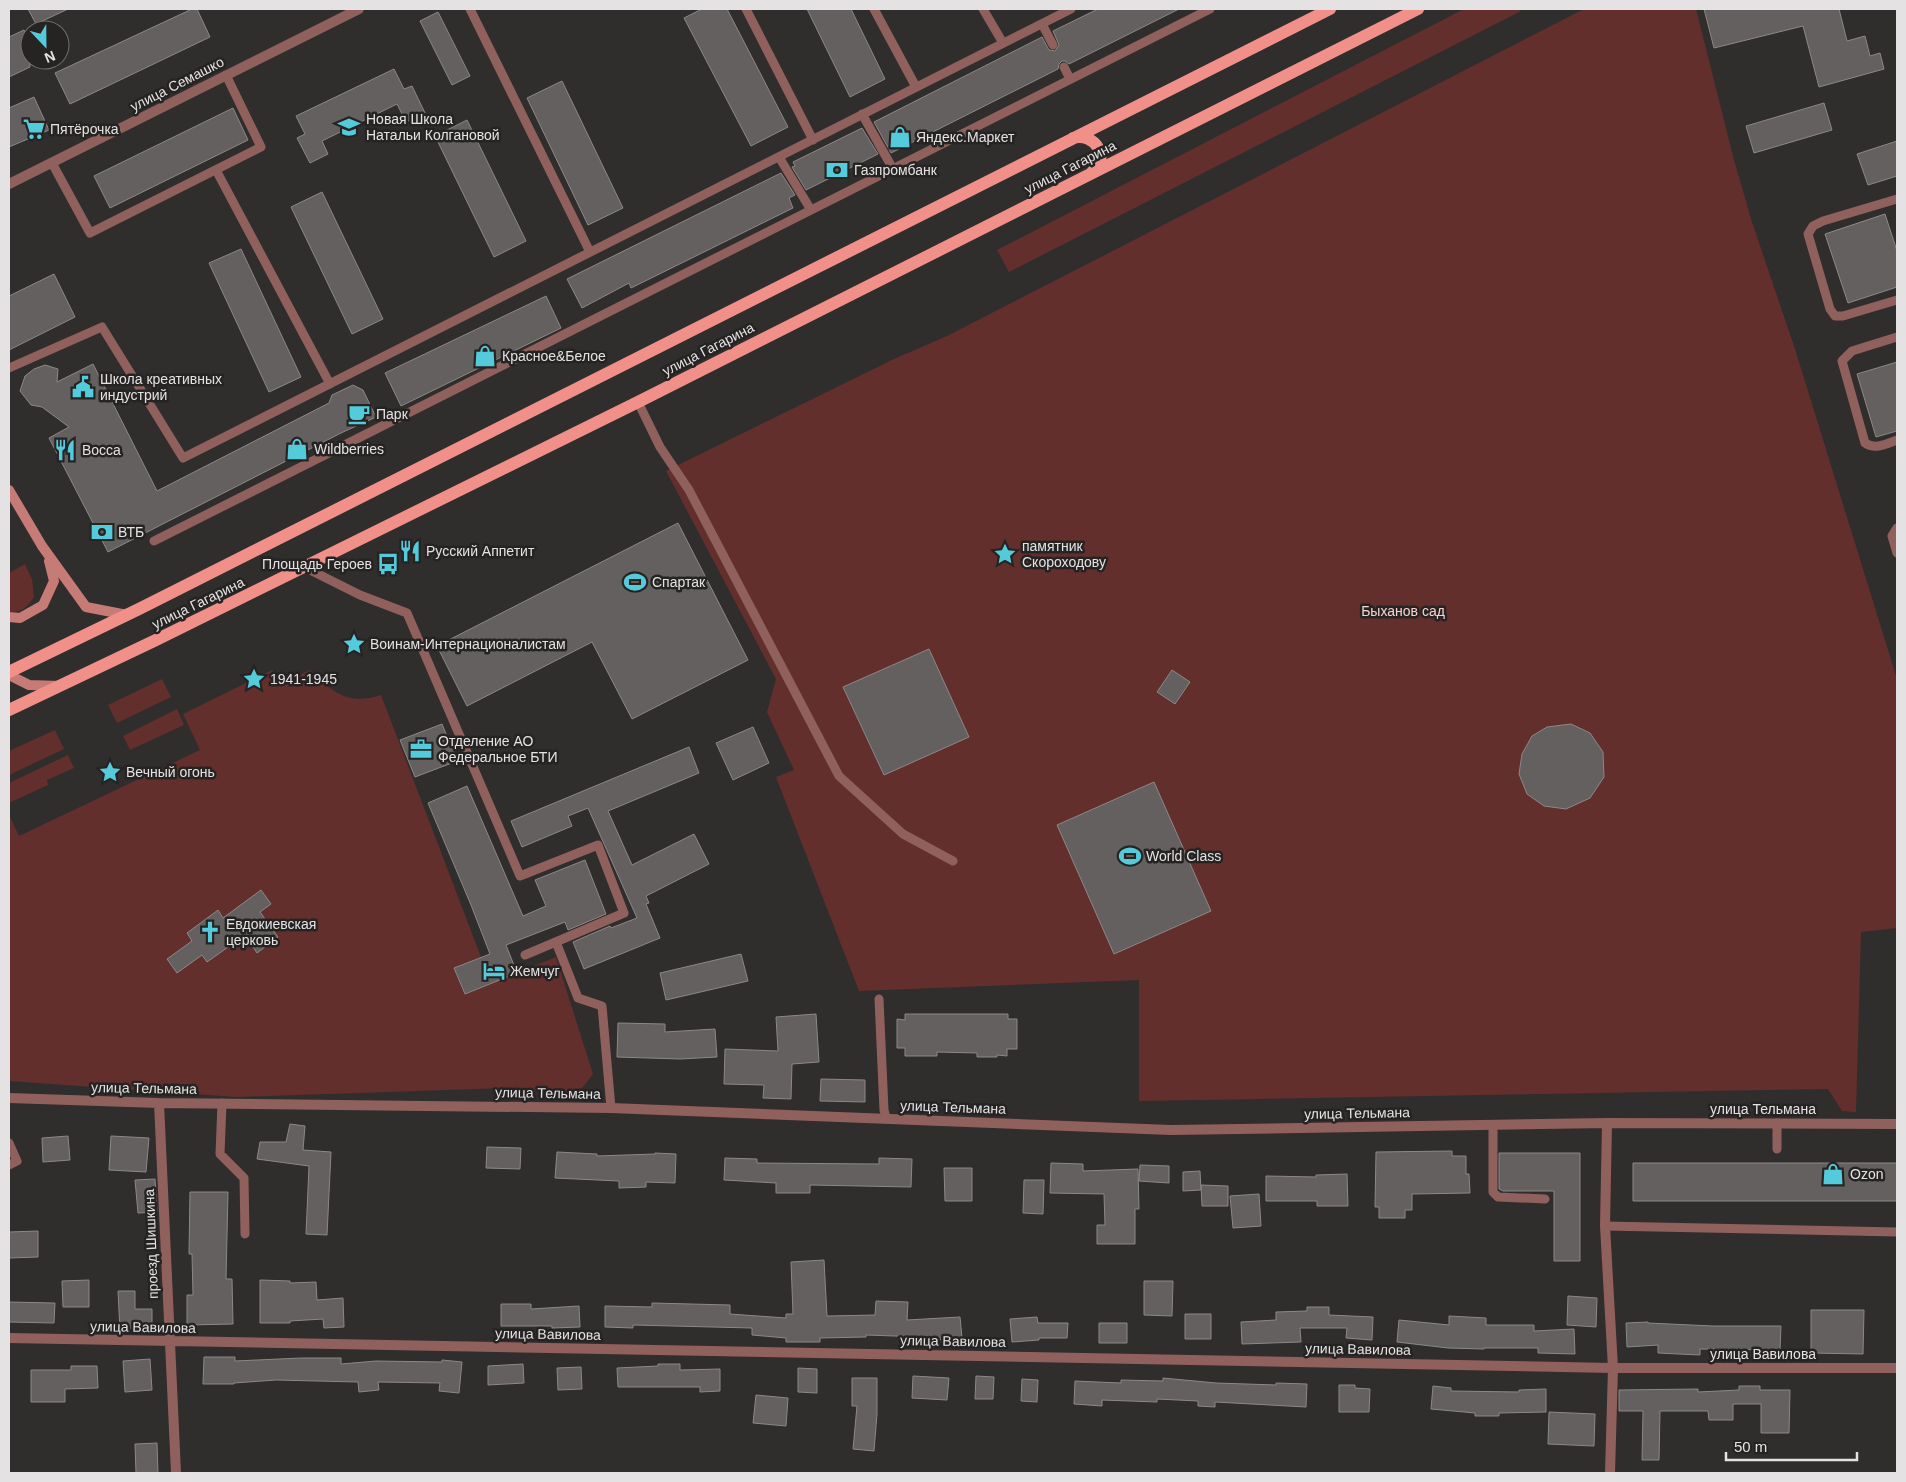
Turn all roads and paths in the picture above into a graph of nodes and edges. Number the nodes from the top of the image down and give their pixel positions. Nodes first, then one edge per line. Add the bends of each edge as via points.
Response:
1 (359, 9) edge
2 (470, 9) edge
3 (746, 9) edge
4 (874, 9) edge
5 (982, 9) edge
6 (1071, 9) edge
7 (1210, 9) edge
8 (1330, 9) edge
9 (1418, 9) edge
10 (1059, 11) edge
11 (1042, 24) junction
12 (1003, 43) junction
13 (1053, 45) dead end
14 (1064, 66) dead end
15 (226, 75) junction
16 (1070, 79) junction
17 (916, 87) junction
18 (862, 114) junction
19 (1070, 139) junction
20 (813, 140) junction
21 (779, 157) junction
22 (52, 162) junction
23 (893, 169) junction
24 (216, 170) junction
25 (1087, 174) junction
26 (9, 184) edge
27 (1897, 199) edge
28 (811, 210) junction
29 (590, 252) junction
30 (1897, 300) edge
31 (1897, 337) edge
32 (9, 368) edge
33 (330, 384) junction
34 (638, 402) junction
35 (1897, 440) edge
36 (9, 490) edge
37 (1897, 528) edge
38 (154, 541) dead end
39 (1897, 552) edge
40 (48, 555) junction
41 (304, 567) junction
42 (127, 615) junction
43 (9, 617) edge
44 (9, 673) edge
45 (61, 686) junction
46 (9, 710) edge
47 (953, 861) dead end
48 (556, 942) junction
49 (525, 955) dead end
50 (879, 999) dead end
51 (9, 1098) edge
52 (159, 1103) junction
53 (222, 1103) junction
54 (611, 1108) junction
55 (886, 1118) junction
56 (1607, 1123) junction
57 (1777, 1123) junction
58 (1897, 1124) edge
59 (1493, 1125) junction
60 (9, 1143) edge
61 (1777, 1149) dead end
62 (9, 1165) edge
63 (1545, 1199) dead end
64 (1605, 1226) junction
65 (1897, 1232) edge
66 (245, 1234) dead end
67 (9, 1338) edge
68 (169, 1341) junction
69 (1613, 1368) junction
70 (1897, 1368) edge
71 (176, 1473) edge
72 (1610, 1473) edge

1 - 15 street, улица Семашко
2 - 29 lane
3 - 20 lane
4 - 17 lane
5 - 12 lane
6 - 10 lane
7 - 16 lane
8 - 19 main road, улица Гагарина
9 - 25 main road, улица Гагарина
10 - 11 lane
11 - 12 lane
11 - 13 lane
12 - 17 lane
14 - 16 lane
15 - 22 street, улица Семашко
15 - 24 lane via 261,147
16 - 23 lane
17 - 18 lane
18 - 20 lane
18 - 23 lane
19 - 25 main road via 1086,138 1099,148 1099,164
19 - 42 main road, улица Гагарина
20 - 21 lane
21 - 28 lane
21 - 29 lane
22 - 24 lane via 90,233
22 - 26 street, улица Семашко
23 - 28 lane
24 - 33 lane
25 - 34 main road, улица Гагарина
27 - 30 lane via 1823,221 1813,226 1808,234 1830,309 1835,316
28 - 38 lane
29 - 33 lane
31 - 35 lane via 1852,351 1842,361 1865,443 1876,447
32 - 33 lane via 102,327 183,458
34 - 41 main road, улица Гагарина
34 - 47 lane via 660,447 689,490 839,776 903,834
36 - 40 main road
37 - 39 lane via 1892,536
40 - 42 main road via 86,607
40 - 43 main road via 54,581 43,605 20,618
41 - 45 main road, улица Гагарина
41 - 48 lane via 360,595 407,613 520,876 598,845 624,913
42 - 44 main road, улица Гагарина
44 - 45 main road via 30,684
45 - 46 main road, улица Гагарина
48 - 49 lane
48 - 54 lane via 578,998 602,1006
50 - 55 lane
51 - 52 street, улица Тельмана
52 - 53 street, улица Тельмана
52 - 68 street, проезд Шишкина
53 - 54 street, улица Тельмана
53 - 66 lane via 220,1154 244,1178
54 - 55 street, улица Тельмана
55 - 59 street, улица Тельмана via 1171,1130
56 - 57 street, улица Тельмана
56 - 59 street, улица Тельмана
56 - 64 street
57 - 58 street, улица Тельмана
57 - 61 lane
59 - 63 lane via 1493,1192 1498,1197
60 - 62 lane via 17,1161
64 - 65 lane
64 - 69 street
67 - 68 street, улица Вавилова
68 - 69 street, улица Вавилова
68 - 71 street, проезд Шишкина
69 - 70 street, улица Вавилова
69 - 72 street

